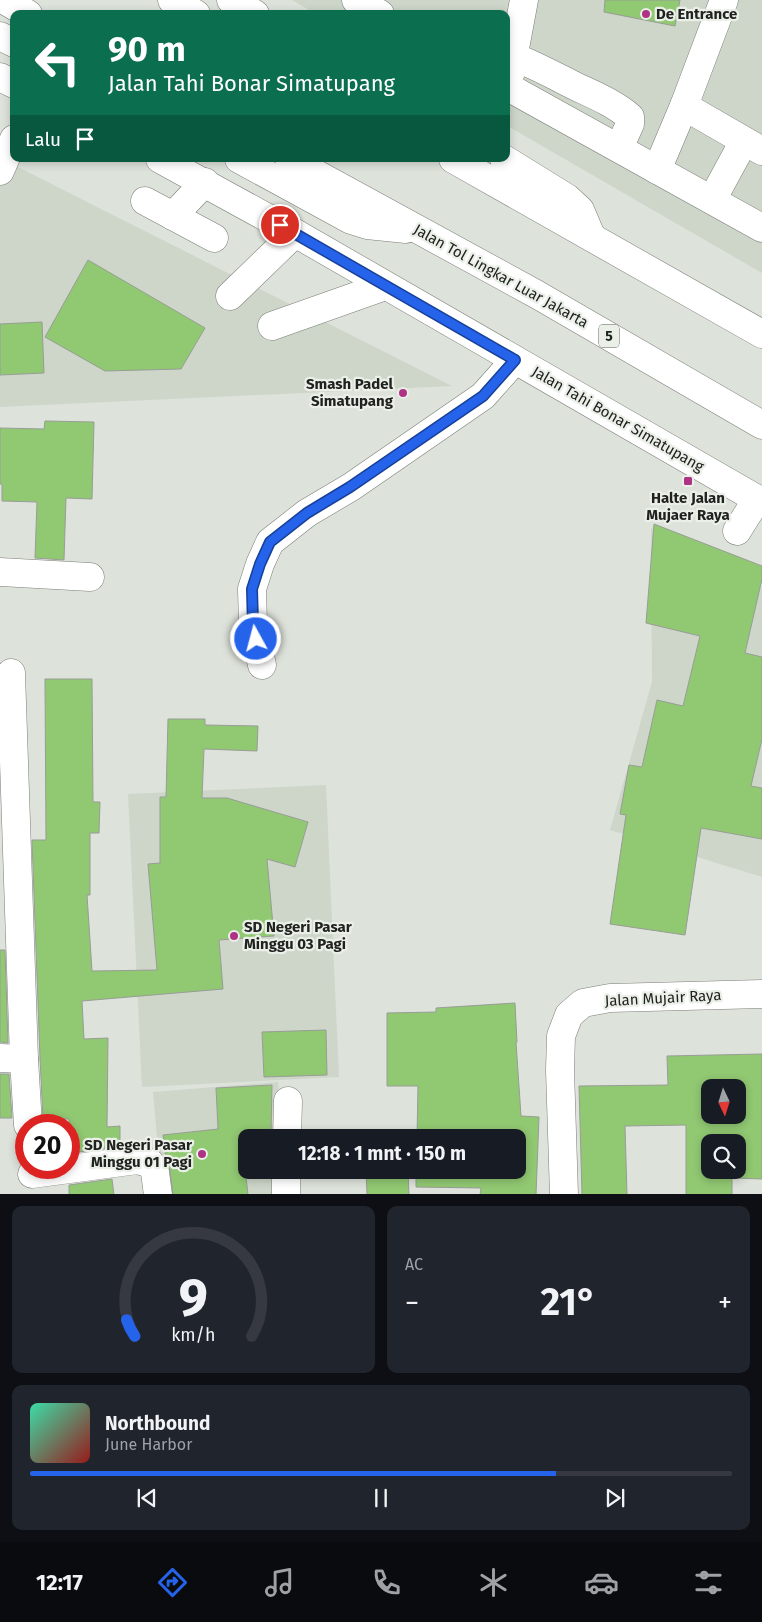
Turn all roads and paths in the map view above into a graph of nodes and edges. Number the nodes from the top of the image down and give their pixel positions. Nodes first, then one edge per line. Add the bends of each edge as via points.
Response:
1 (4, 0) edge
2 (172, 0) edge
3 (231, 0) edge
4 (356, 0) edge
5 (524, 0) edge
6 (724, 0) edge
7 (21, 10) edge
8 (189, 10) edge
9 (248, 10) edge
10 (373, 10) edge
11 (514, 56) junction
12 (510, 73) edge
13 (510, 88) edge
14 (684, 106) junction
15 (753, 146) edge
16 (10, 148) edge
17 (620, 148) junction
18 (166, 162) edge
19 (245, 162) edge
20 (294, 162) edge
21 (458, 162) edge
22 (509, 162) edge
23 (658, 170) junction
24 (0, 171) edge
25 (205, 182) junction
26 (712, 200) junction
27 (145, 201) dead end
28 (172, 216) junction
29 (762, 228) edge
30 (420, 231) junction
31 (295, 233) junction
32 (591, 236) junction
33 (214, 238) dead end
34 (385, 286) junction
35 (230, 296) dead end
36 (272, 326) dead end
37 (762, 334) edge
38 (515, 360) junction
39 (762, 425) edge
40 (760, 500) edge
41 (737, 531) dead end
42 (0, 572) edge
43 (90, 577) dead end
44 (262, 665) dead end
45 (11, 673) dead end
46 (10, 917) edge
47 (762, 994) edge
48 (12, 1059) edge
49 (288, 1101) dead end
50 (25, 1114) edge
51 (287, 1129) edge
52 (80, 1170) edge
53 (286, 1179) edge
54 (158, 1194) edge
55 (286, 1194) edge
56 (564, 1194) edge

1 - 7 main road
2 - 8 main road
3 - 9 main road
4 - 10 main road
5 - 11 main road
6 - 14 main road
11 - 12 main road
11 - 17 main road via 600,98 630,117
13 - 17 main road
14 - 15 main road
14 - 23 main road
15 - 26 main road
16 - 24 main road
17 - 23 main road
18 - 25 main road, Jalan Tahi Bonar Simatupang
19 - 30 main road via 351,220
20 - 30 main road, Jalan Tol Lingkar Luar Jakarta / 5
21 - 32 main road
22 - 32 main road via 567,198 580,210
23 - 26 main road
25 - 28 main road
25 - 31 main road, Jalan Tahi Bonar Simatupang
26 - 29 main road
27 - 28 main road
28 - 33 main road
30 - 39 main road, Jalan Tol Lingkar Luar Jakarta / 5
31 - 34 main road, Jalan Tahi Bonar Simatupang
31 - 35 main road
32 - 37 main road
34 - 36 main road
34 - 38 main road, Jalan Tahi Bonar Simatupang
38 - 40 main road, Jalan Tahi Bonar Simatupang
38 - 44 main road via 483,396 307,513 270,542 252,589 253,625
40 - 41 main road
42 - 43 main road
45 - 46 main road
46 - 48 main road
47 - 56 main road, Jalan Mujair Raya via 610,998 582,1003 569,1015 561,1036 560,1062
48 - 50 main road
49 - 51 main road
52 - 54 main road via 137,1160 150,1163 155,1172
53 - 55 main road

